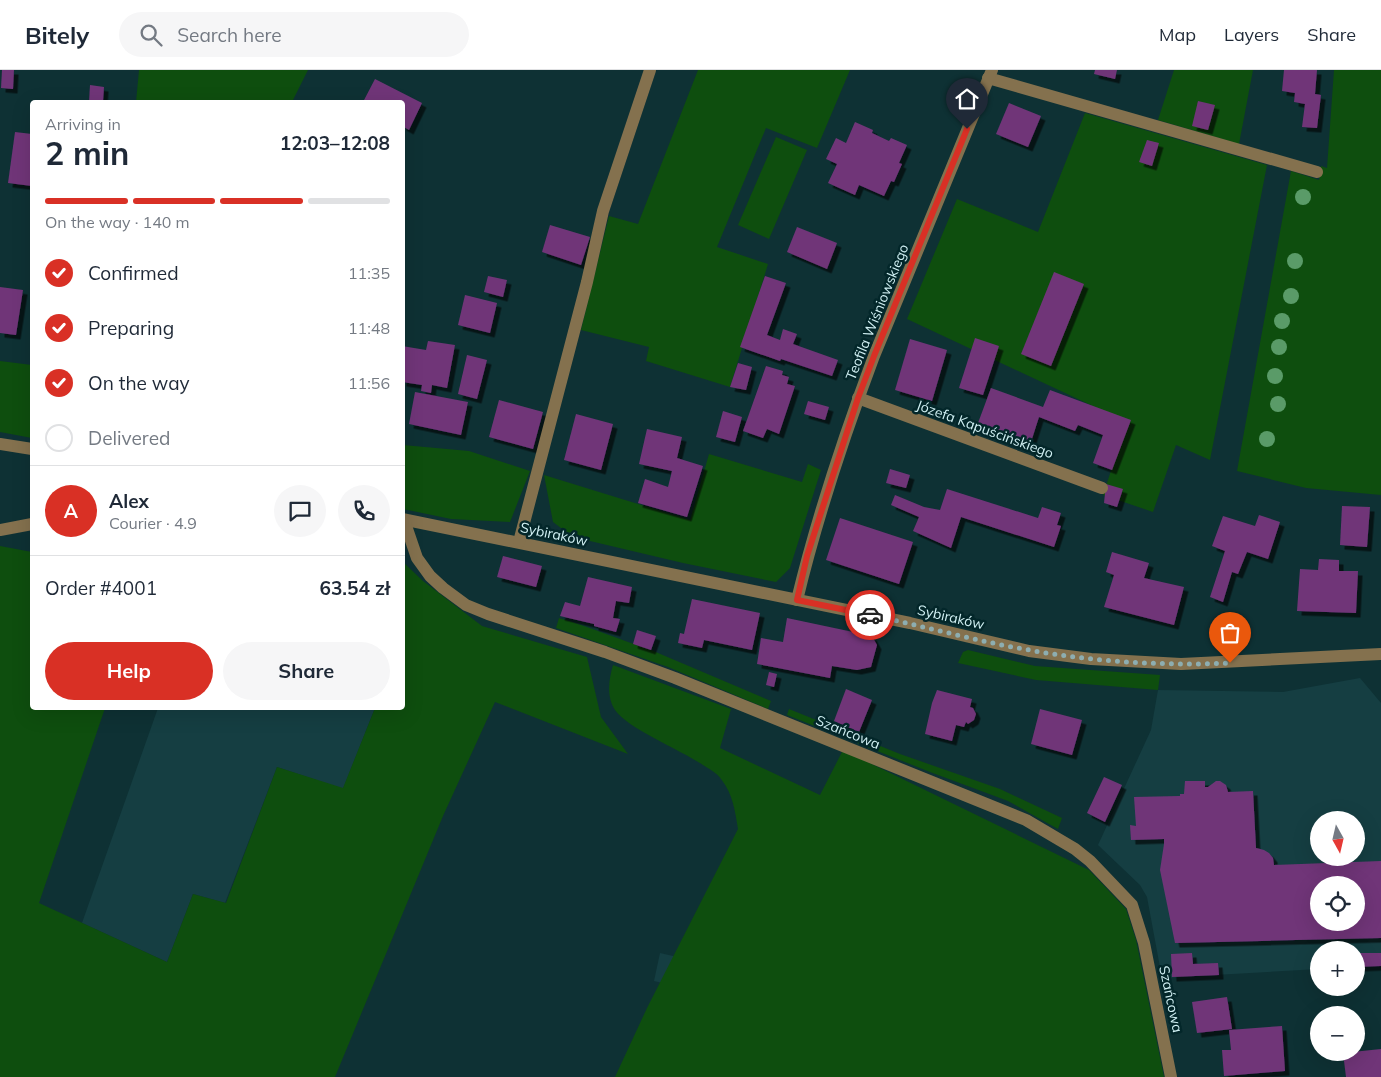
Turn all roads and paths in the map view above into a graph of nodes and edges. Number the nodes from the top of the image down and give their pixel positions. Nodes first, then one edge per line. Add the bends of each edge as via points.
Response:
1 (650, 70) edge
2 (990, 74) edge
3 (1317, 172) dead end
4 (858, 398) junction
5 (0, 444) edge
6 (30, 450) edge
7 (1102, 488) dead end
8 (405, 520) edge
9 (30, 524) edge
10 (405, 525) edge
11 (0, 530) edge
12 (519, 542) junction
13 (797, 600) junction
14 (1381, 654) edge
15 (1171, 1077) edge

1 - 12 street via 602,212 587,282
2 - 3 street
2 - 4 street, Teofila Wiśniowskiego
4 - 7 street, Józefa Kapuścińskiego
4 - 13 street, Teofila Wiśniowskiego via 807,556
5 - 6 street
8 - 12 street, Sybiraków
9 - 11 street
10 - 15 street, Szańcowa via 417,558 426,570 466,605 675,678 1026,820 1075,849 1132,905 1144,943
12 - 13 street, Sybiraków
13 - 14 street, Sybiraków via 1029,650 1091,659 1181,664

